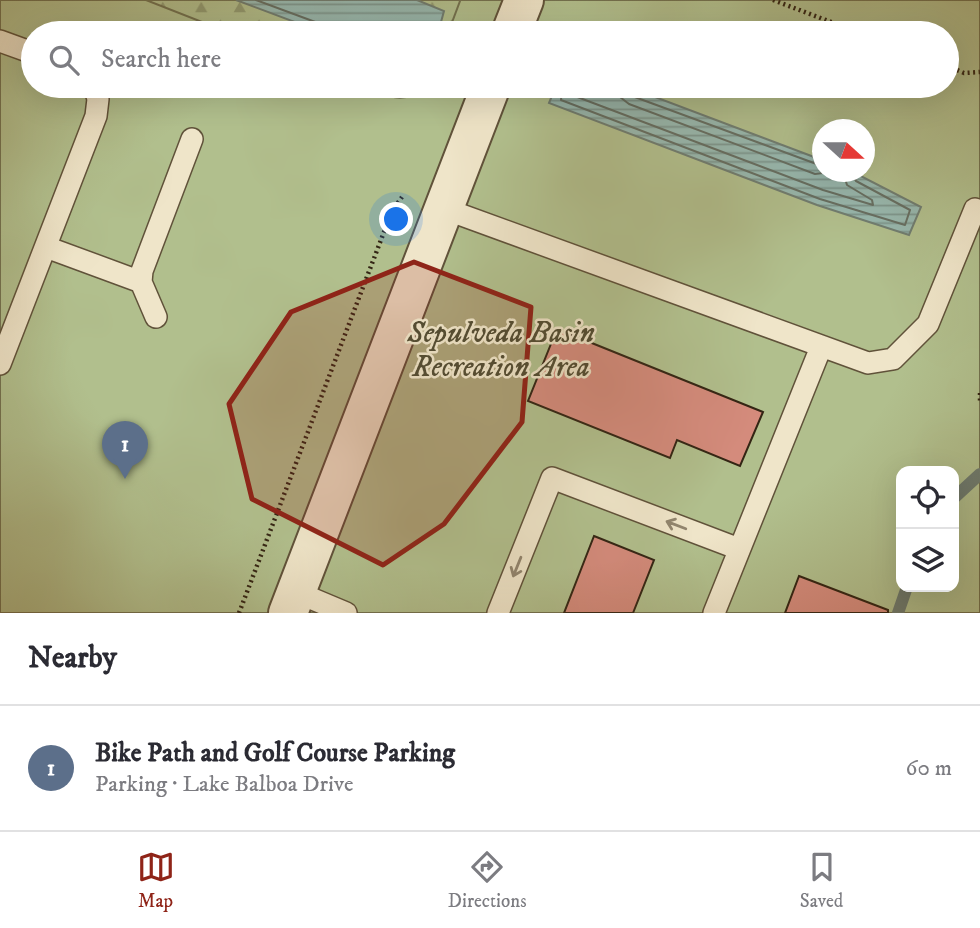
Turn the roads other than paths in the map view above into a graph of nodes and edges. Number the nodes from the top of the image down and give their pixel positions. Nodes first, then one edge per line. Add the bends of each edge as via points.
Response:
1 (524, 0) edge
2 (516, 21) edge
3 (0, 41) edge
4 (21, 49) edge
5 (98, 98) edge
6 (487, 98) edge
7 (192, 139) dead end
8 (445, 209) junction
9 (975, 209) dead end
10 (46, 247) junction
11 (141, 282) junction
12 (156, 317) dead end
13 (821, 347) junction
14 (0, 364) edge
15 (740, 549) junction
16 (292, 603) edge
17 (346, 613) edge
18 (498, 613) edge
19 (714, 613) edge

1 - 2 street
3 - 4 lane
5 - 10 lane via 96,116
6 - 8 street
7 - 11 lane
8 - 13 lane
8 - 16 street
9 - 13 lane via 928,324 893,359 868,363
10 - 11 lane
10 - 14 lane
11 - 12 lane
13 - 15 lane
15 -> 18 lane via 552,478
15 - 19 lane
16 - 17 lane

